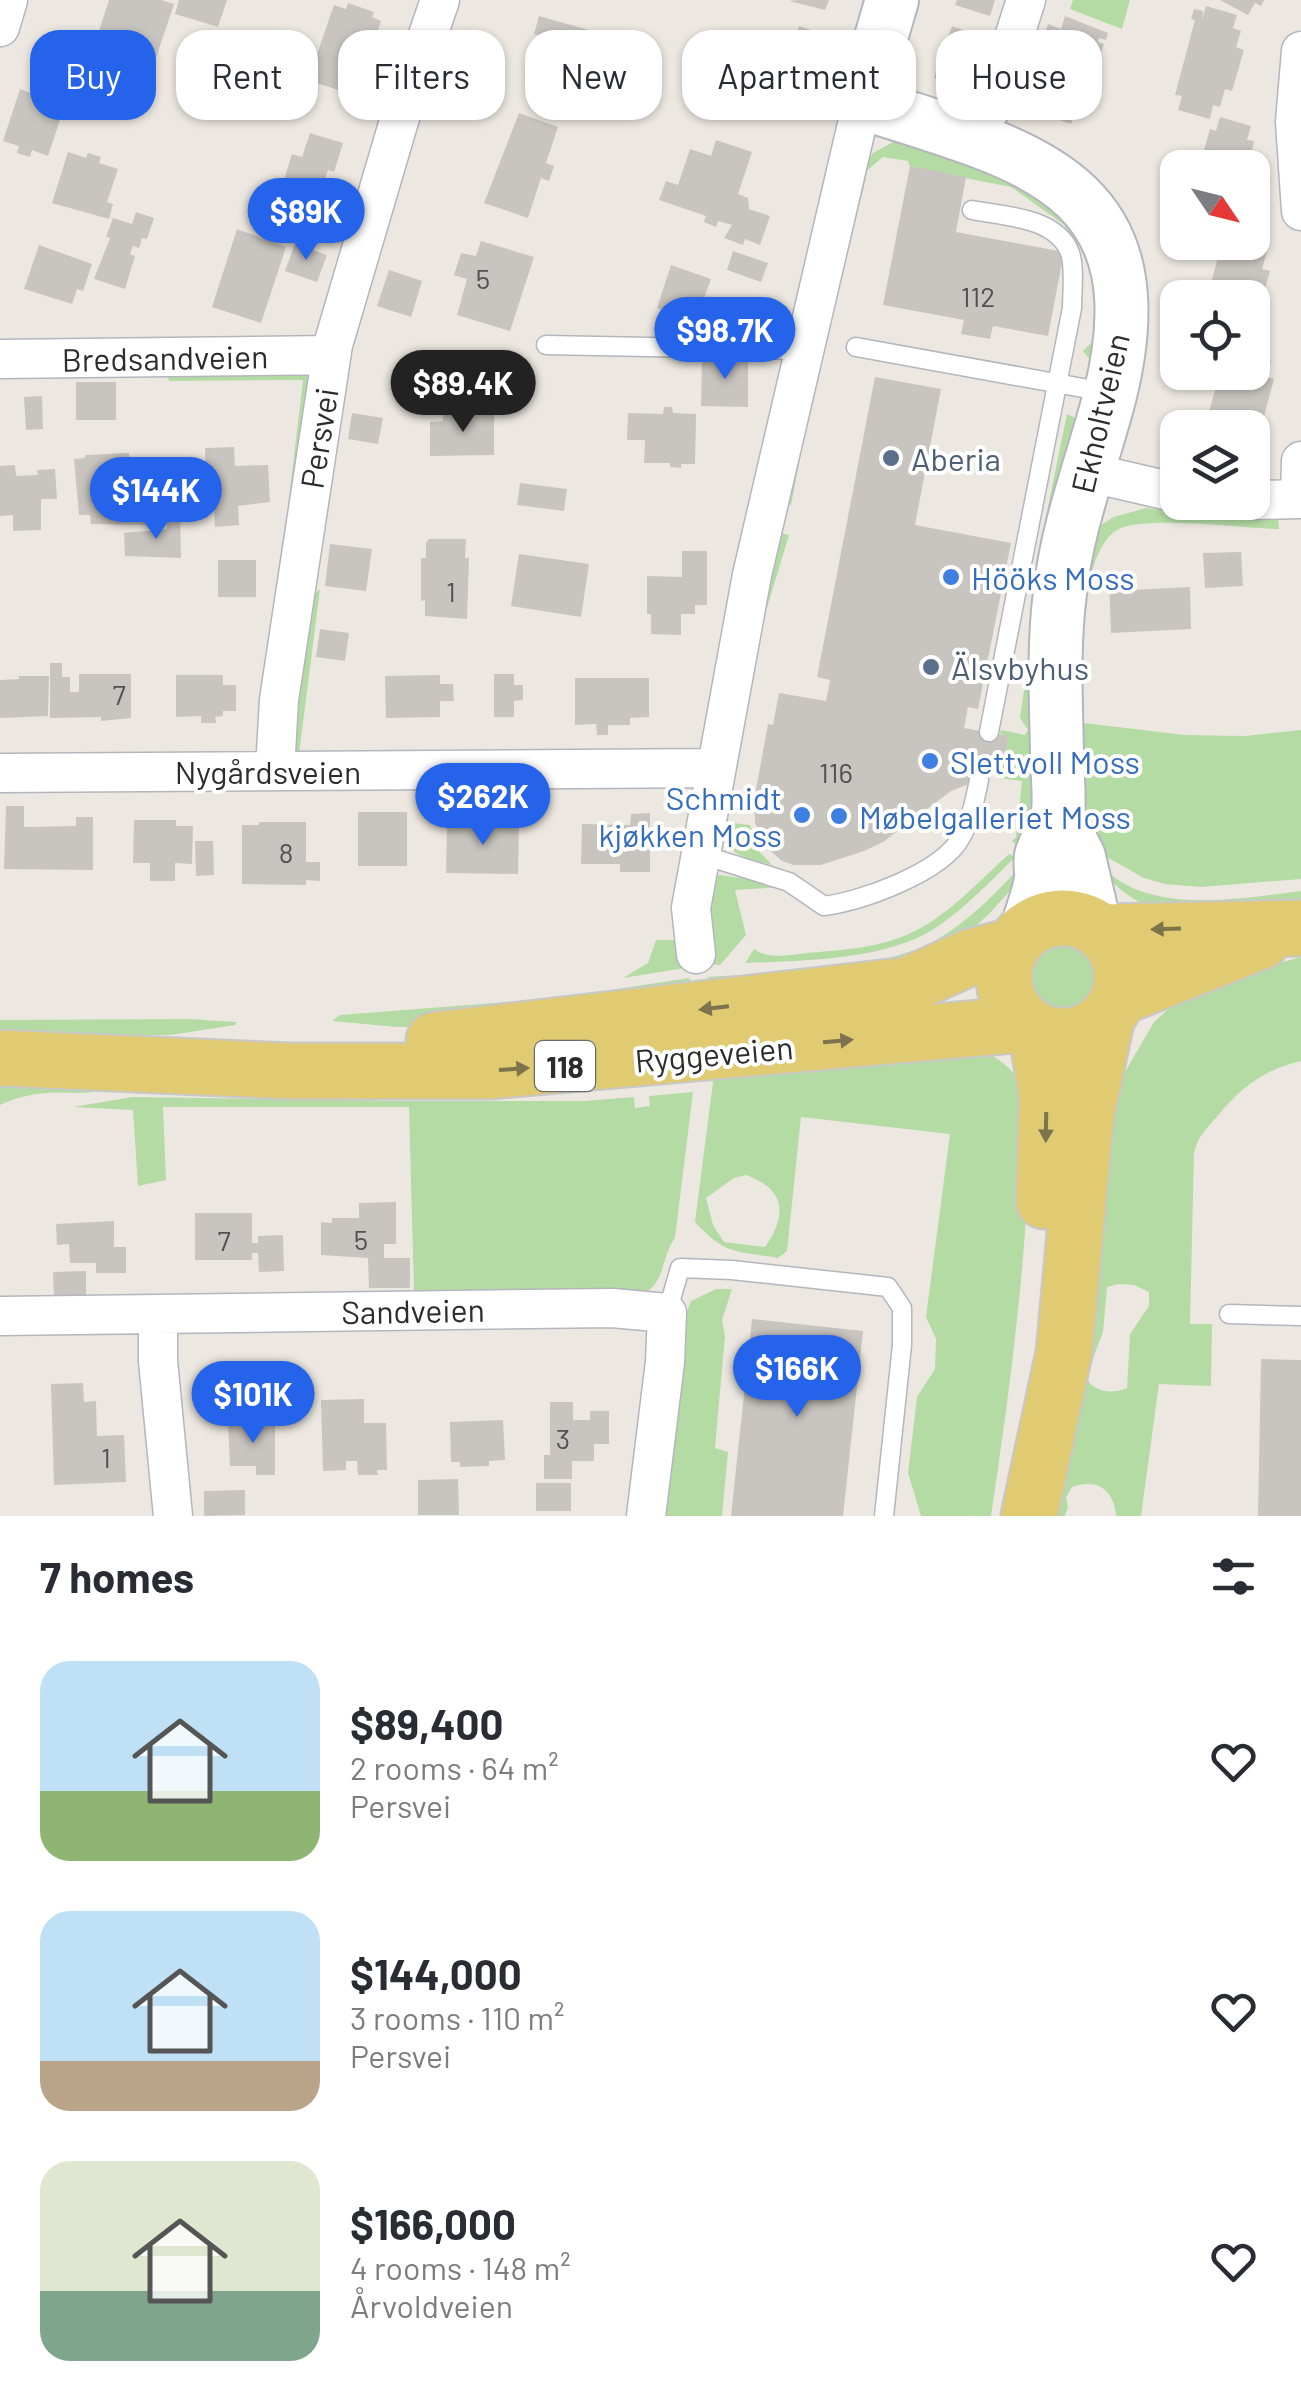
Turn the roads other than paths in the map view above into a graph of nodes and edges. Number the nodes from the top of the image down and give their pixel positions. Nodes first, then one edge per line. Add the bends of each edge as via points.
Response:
1 (8, 0) edge
2 (440, 0) edge
3 (892, 0) edge
4 (1026, 0) edge
5 (0, 27) edge
6 (883, 30) edge
7 (1016, 30) edge
8 (1301, 51) edge
9 (858, 120) edge
10 (913, 120) edge
11 (972, 210) dead end
12 (1301, 211) edge
13 (546, 345) dead end
14 (856, 346) dead end
15 (803, 350) junction
16 (331, 355) junction
17 (0, 359) edge
18 (1060, 384) junction
19 (1110, 393) junction
20 (1301, 461) edge
21 (1087, 472) junction
22 (1160, 489) edge
23 (1300, 499) edge
24 (1270, 500) edge
25 (989, 732) dead end
26 (715, 768) junction
27 (275, 770) junction
28 (0, 773) edge
29 (980, 780) dead end
30 (1058, 816) junction
31 (700, 854) junction
32 (1300, 928) edge
33 (1099, 929) junction
34 (1019, 938) junction
35 (696, 954) dead end
36 (1113, 1007) junction
37 (1031, 1027) junction
38 (0, 1058) edge
39 (102, 1060) junction
40 (667, 1313) junction
41 (1229, 1314) dead end
42 (0, 1316) edge
43 (158, 1316) junction
44 (1301, 1316) edge
45 (173, 1516) edge
46 (646, 1516) edge
47 (884, 1516) edge
48 (1005, 1516) edge
49 (1029, 1516) edge

1 - 5 street
2 - 16 street, Persvei
3 - 6 street
4 - 7 street
8 - 12 street via 1295,122
9 - 15 street
10 - 19 street, Ekholtveien via 1015,154 1071,190 1108,242 1120,284 1122,328
11 - 18 lane via 1041,224 1060,236 1070,254 1072,308
13 - 15 lane
14 - 18 lane
15 - 26 street
16 - 17 street, Bredsandveien
16 - 27 street, Persvei via 279,700
18 - 19 lane
18 - 25 lane
19 - 21 street, Ekholtveien
20 - 23 street
21 - 22 street
21 - 30 street, Ekholtveien via 1059,596
23 - 24 street
26 - 27 street, Nygårdsveien
26 - 31 street
27 - 28 street, Nygårdsveien
29 - 31 lane via 958,843 926,869 848,903 824,906 789,882
30 - 33 street, Ekholtveien via 1080,857
30 - 34 street, Ekholtveien
31 - 35 street via 690,908
32 -> 33 main road, 118
32 - 36 main road, 118
33 - 34 main road, 118 via 1060,917
33 - 36 main road via 1117,950 1123,973
34 - 37 main road via 1004,966 1004,988
34 -> 39 main road, Ryggeveien / 118 via 908,984 435,1040 318,1041
36 - 37 main road, 118 via 1092,1029 1074,1036
36 - 49 main road via 1086,1114 1064,1353
39 -> 37 main road, Ryggeveien / 118 via 288,1071 490,1071
37 -> 48 main road via 1047,1094 1045,1193
38 - 39 main road, Ryggeveien / 118
40 - 43 street, Sandveien via 612,1308
40 - 46 street
40 - 47 lane via 680,1268 888,1287 902,1308 902,1345
41 - 44 lane
42 - 43 street, Sandveien
43 - 45 street

